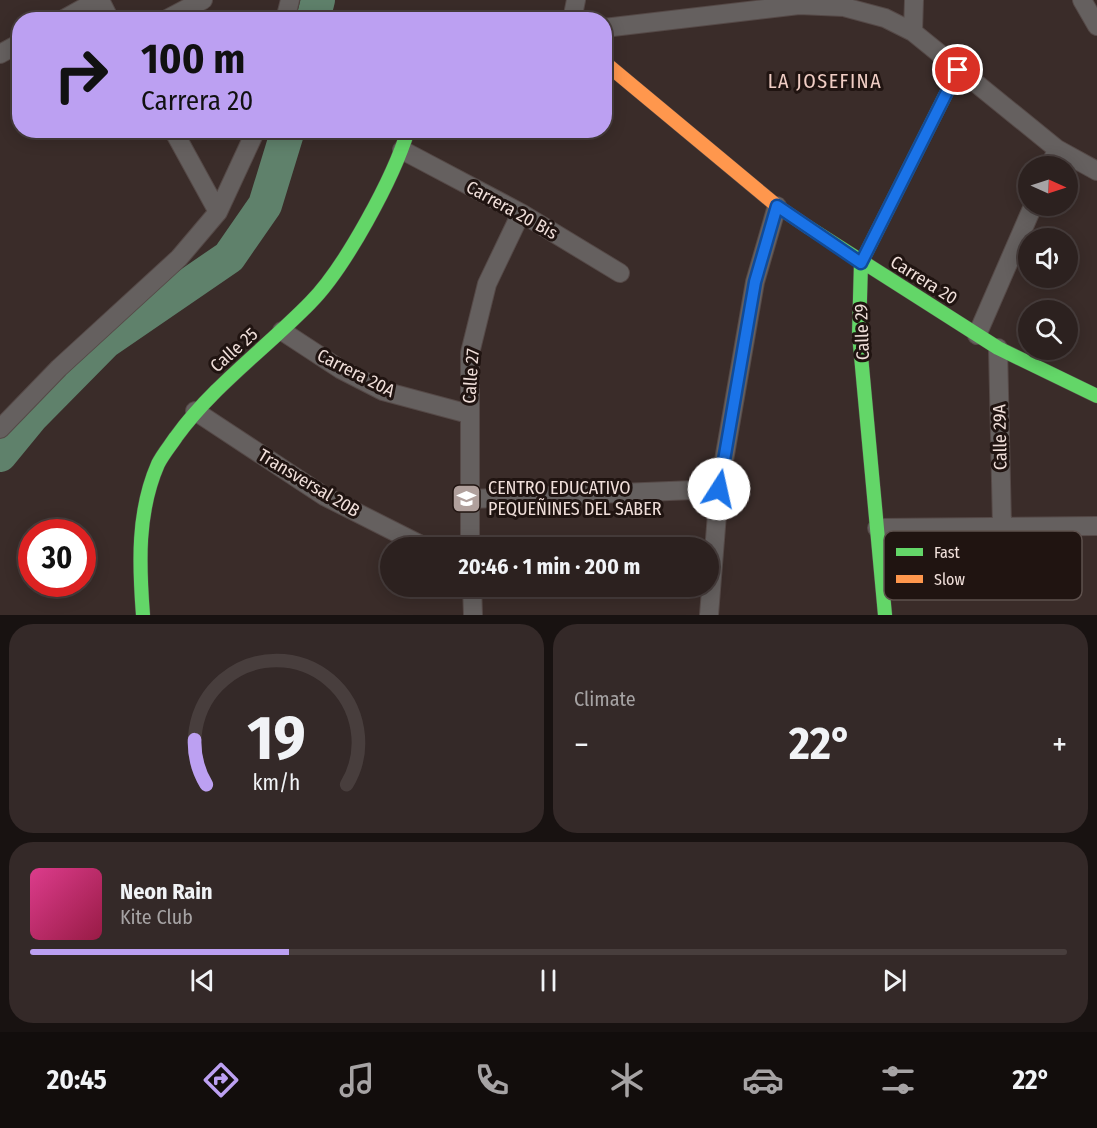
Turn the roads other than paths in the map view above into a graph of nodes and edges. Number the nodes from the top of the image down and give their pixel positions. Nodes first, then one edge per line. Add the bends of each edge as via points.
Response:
1 (99, 0) edge
2 (204, 0) edge
3 (914, 0) edge
4 (1082, 0) edge
5 (764, 4) edge
6 (77, 12) edge
7 (181, 12) edge
8 (1097, 26) edge
9 (612, 27) edge
10 (913, 32) junction
11 (612, 69) edge
12 (958, 70) junction
13 (176, 138) edge
14 (251, 138) edge
15 (406, 138) edge
16 (1057, 149) junction
17 (402, 150) junction
18 (1054, 156) edge
19 (1095, 165) edge
20 (777, 206) junction
21 (218, 212) junction
22 (520, 213) junction
23 (1029, 216) edge
24 (861, 263) junction
25 (620, 273) dead end
26 (282, 332) junction
27 (977, 335) junction
28 (998, 348) junction
29 (1097, 396) edge
30 (195, 411) junction
31 (469, 414) junction
32 (0, 429) edge
33 (719, 489) junction
34 (470, 499) junction
35 (1002, 525) junction
36 (1097, 526) edge
37 (877, 528) junction
38 (405, 537) edge
39 (470, 537) edge
40 (472, 597) edge
41 (143, 615) edge
42 (473, 615) edge
43 (709, 615) edge
44 (885, 615) edge

1 - 6 street
2 - 7 street
3 - 10 street
4 - 8 street
5 - 9 street
5 - 10 street via 844,7 885,18
10 - 12 street
11 - 20 street, Carrera 20
12 - 16 street
12 - 24 street, Calle 29
13 - 21 street
14 - 21 street
15 - 17 street, Calle 25
16 - 18 street
16 - 19 street
17 - 22 street, Carrera 20 Bis
17 - 26 street, Calle 25 via 345,258 312,302
20 - 24 street, Carrera 20
20 - 33 street via 755,282
21 - 32 street via 179,258 58,368
22 - 25 street, Carrera 20 Bis
22 - 31 street, Calle 27 via 487,284 470,353
23 - 27 street
24 - 27 street, Carrera 20
24 - 37 street, Calle 29 via 859,334
26 - 30 street, Calle 25
26 - 31 street, Carrera 20A via 383,391
27 - 28 street, Carrera 20
28 - 29 street, Carrera 20
28 - 35 street, Calle 29A
30 - 38 street, Transversal 20B via 324,496
30 - 41 street, Calle 25 via 159,462 143,508
31 - 34 street, Calle 27
33 - 34 street
33 - 43 street
34 - 39 street, Calle 27
35 - 36 street
35 - 37 street
37 - 44 street, Calle 29
40 - 42 street

